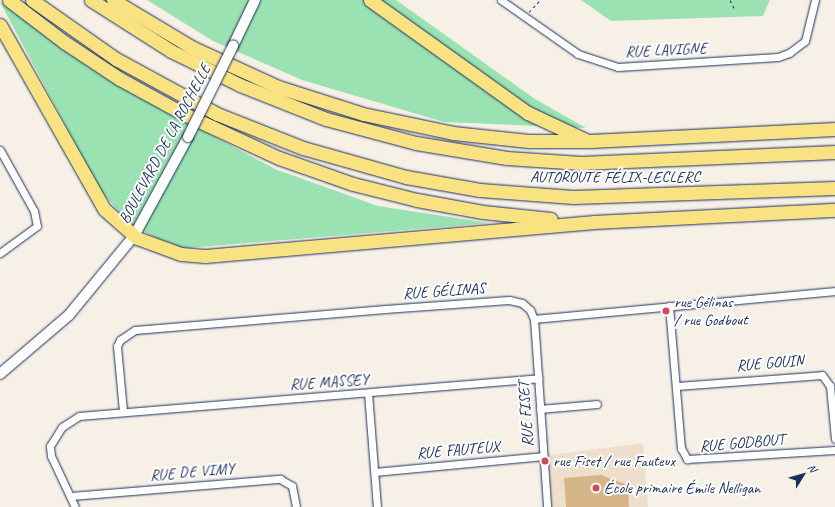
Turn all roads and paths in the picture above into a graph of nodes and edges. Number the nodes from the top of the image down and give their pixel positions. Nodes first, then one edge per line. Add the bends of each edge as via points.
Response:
1 (9, 0) edge
2 (32, 0) edge
3 (91, 0) edge
4 (113, 0) edge
5 (255, 0) edge
6 (370, 0) edge
7 (501, 0) edge
8 (540, 0) edge
9 (730, 0) edge
10 (815, 0) edge
11 (734, 8) dead end
12 (525, 17) junction
13 (0, 25) edge
14 (835, 129) edge
15 (590, 141) junction
16 (0, 150) edge
17 (835, 152) edge
18 (835, 188) edge
19 (835, 210) edge
20 (595, 222) junction
21 (134, 236) junction
22 (0, 253) edge
23 (835, 291) edge
24 (670, 306) junction
25 (534, 319) junction
26 (0, 374) edge
27 (538, 378) junction
28 (677, 386) junction
29 (368, 393) junction
30 (597, 404) dead end
31 (540, 409) junction
32 (123, 411) junction
33 (835, 439) edge
34 (835, 450) edge
35 (543, 456) junction
36 (375, 472) junction
37 (71, 496) junction
38 (75, 507) edge
39 (296, 507) edge
40 (377, 507) edge
41 (547, 507) edge

1 - 20 highway via 76,51 135,88 205,125 294,164 369,188 430,203 508,215
2 - 18 highway, AUTOROUTE FÉLIX-LECLERC via 106,53 212,111 302,148 406,177 480,190 573,198
3 - 17 highway, AUTOROUTE FÉLIX-LECLERC via 171,51 247,88 326,119 416,143 487,156 575,162
4 - 15 highway via 226,64 334,106 398,123 469,136
5 - 21 street, BOULEVARD DE LA ROCHELLE, bridge via 188,137
6 - 15 highway via 528,113
7 - 12 street, RUE LAVIGNE
8 - 12 path
9 - 11 path
10 - 12 street, RUE LAVIGNE via 805,40 789,54 778,57 618,67 578,54
13 - 21 highway via 98,200
14 - 15 highway
16 - 22 street via 34,211 37,226
19 - 20 highway
20 - 21 highway via 197,256 173,252
21 - 26 street, BOULEVARD DE LA ROCHELLE via 69,315
23 - 24 street
24 - 25 street
24 - 28 street, RUE GODBOUT
25 - 27 street, RUE FISET
25 - 32 street, RUE GÉLINAS via 530,310 522,303 509,300 135,330 120,340 117,346
27 - 29 street, RUE MASSEY
27 - 31 street, RUE FISET
28 - 33 street, RUE GOUIN via 822,375 830,386
28 - 34 street, RUE GODBOUT via 681,448 687,459
29 - 32 street, RUE MASSEY
29 - 36 street
30 - 31 street
31 - 35 street, RUE FISET
32 - 37 street, RUE MASSEY via 79,416 62,427 52,439 51,456
35 - 36 street, RUE FAUTEUX
35 - 41 street, RUE FISET
36 - 40 street
37 - 38 street, RUE MASSEY
37 - 39 street, RUE DE VIMY via 280,479 292,486

